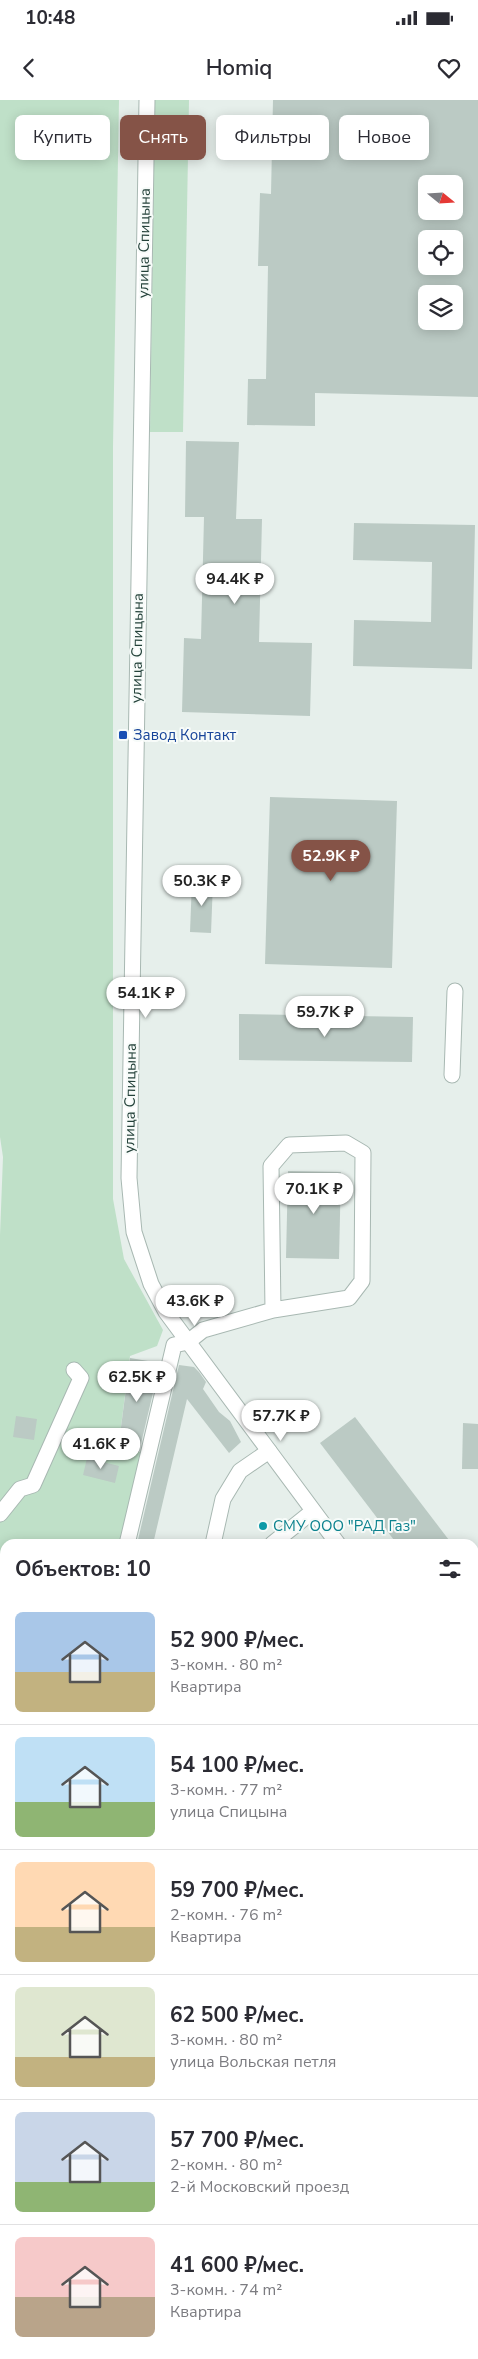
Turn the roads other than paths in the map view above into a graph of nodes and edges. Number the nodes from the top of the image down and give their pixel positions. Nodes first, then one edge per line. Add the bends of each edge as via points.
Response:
1 (147, 100) edge
2 (456, 991) dead end
3 (452, 1075) dead end
4 (273, 1310) junction
5 (181, 1344) junction
6 (74, 1370) dead end
7 (269, 1451) junction
8 (313, 1511) junction
9 (0, 1514) edge
10 (128, 1539) edge
11 (214, 1539) edge
12 (278, 1539) edge
13 (334, 1539) edge

1 - 5 street, улица Спицына via 129,1178 134,1232 151,1284
2 - 3 street
4 - 4 street via 349,1298 362,1281 363,1153 346,1143 289,1145 271,1166
4 - 5 street via 203,1330
5 - 7 street, улица Спицына via 201,1358
5 - 10 street
6 - 9 street via 81,1378 33,1485 20,1489
7 - 8 street, улица Спицына
7 - 11 street via 240,1471 223,1498
8 - 12 street
8 - 13 street, улица Спицына

